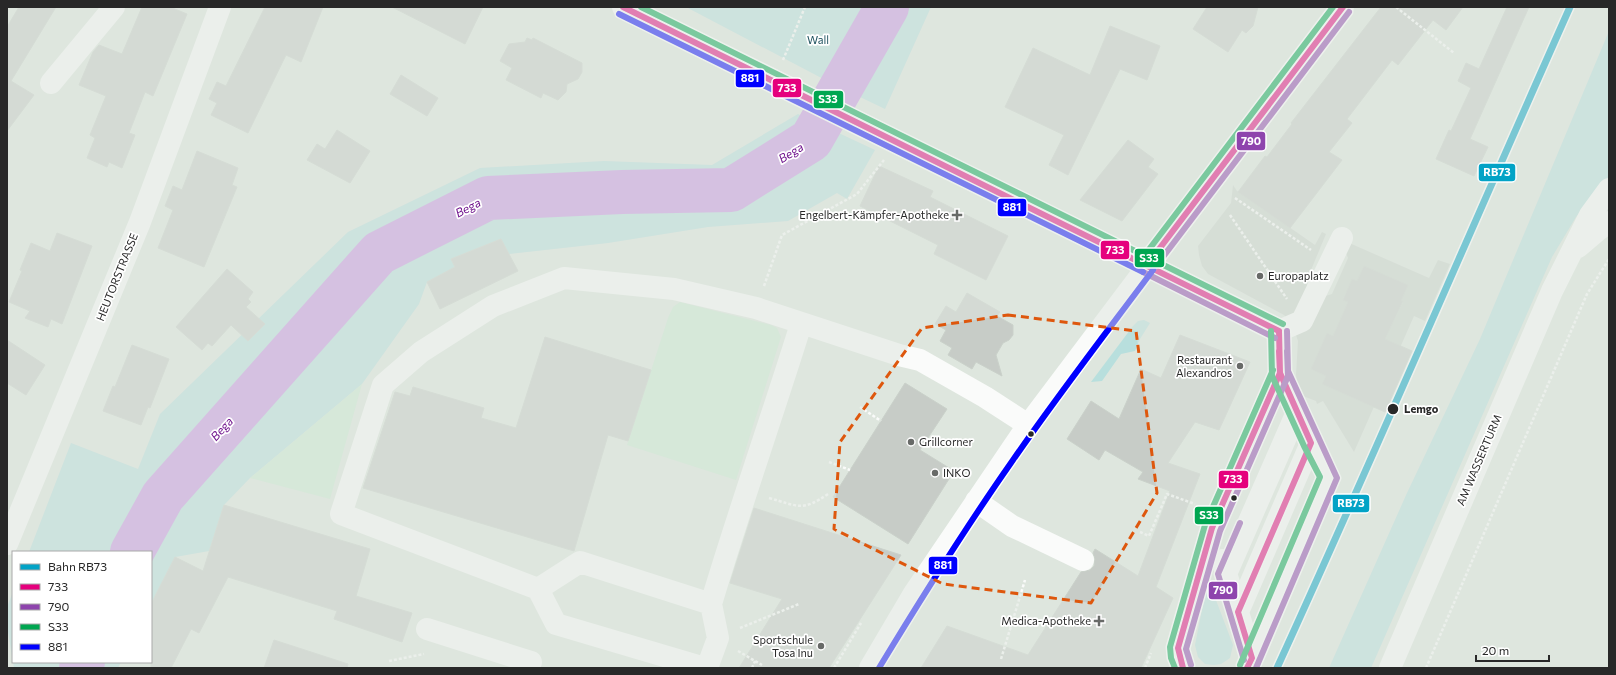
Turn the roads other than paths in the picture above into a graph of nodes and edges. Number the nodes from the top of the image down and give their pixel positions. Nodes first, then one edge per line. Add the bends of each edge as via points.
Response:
1 (114, 7) edge
2 (623, 7) edge
3 (1342, 7) edge
4 (217, 8) edge
5 (51, 83) dead end
6 (1609, 189) edge
7 (1609, 222) edge
8 (1342, 238) dead end
9 (1571, 254) junction
10 (1147, 265) junction
11 (801, 324) junction
12 (1279, 331) junction
13 (1280, 374) junction
14 (1297, 412) junction
15 (1028, 425) junction
16 (1311, 443) junction
17 (976, 501) junction
18 (1212, 528) junction
19 (7, 544) edge
20 (1083, 560) dead end
21 (1226, 574) junction
22 (538, 589) junction
23 (711, 604) junction
24 (1238, 612) junction
25 (427, 629) dead end
26 (531, 662) dead end
27 (1250, 663) edge
28 (1182, 667) edge
29 (706, 668) edge
30 (870, 668) edge
31 (1390, 668) edge

1 - 5 street
2 - 10 street
3 - 10 street
4 - 19 street, HEUTORSTRASSE via 140,222
6 - 9 street, AM WASSERTURM via 1590,215
7 - 9 street, AM WASSERTURM
8 - 12 street via 1302,322
9 - 31 street, AM WASSERTURM via 1552,291
10 - 12 street
10 - 15 street
11 - 15 street via 920,360
11 - 22 street via 756,308 674,289 564,278 493,306 420,352 383,385 341,514
11 - 23 street
12 - 13 street
13 - 14 street
13 - 18 street
14 - 16 street
14 - 21 street
15 - 17 street
16 - 24 street
16 - 27 street via 1329,477
17 - 20 street via 1012,526
17 - 30 street
18 - 21 street
18 - 28 street via 1178,648
21 - 24 street
22 - 23 street via 580,562
22 - 29 street via 556,624
23 - 29 street via 718,638
24 - 27 street
25 - 26 street

